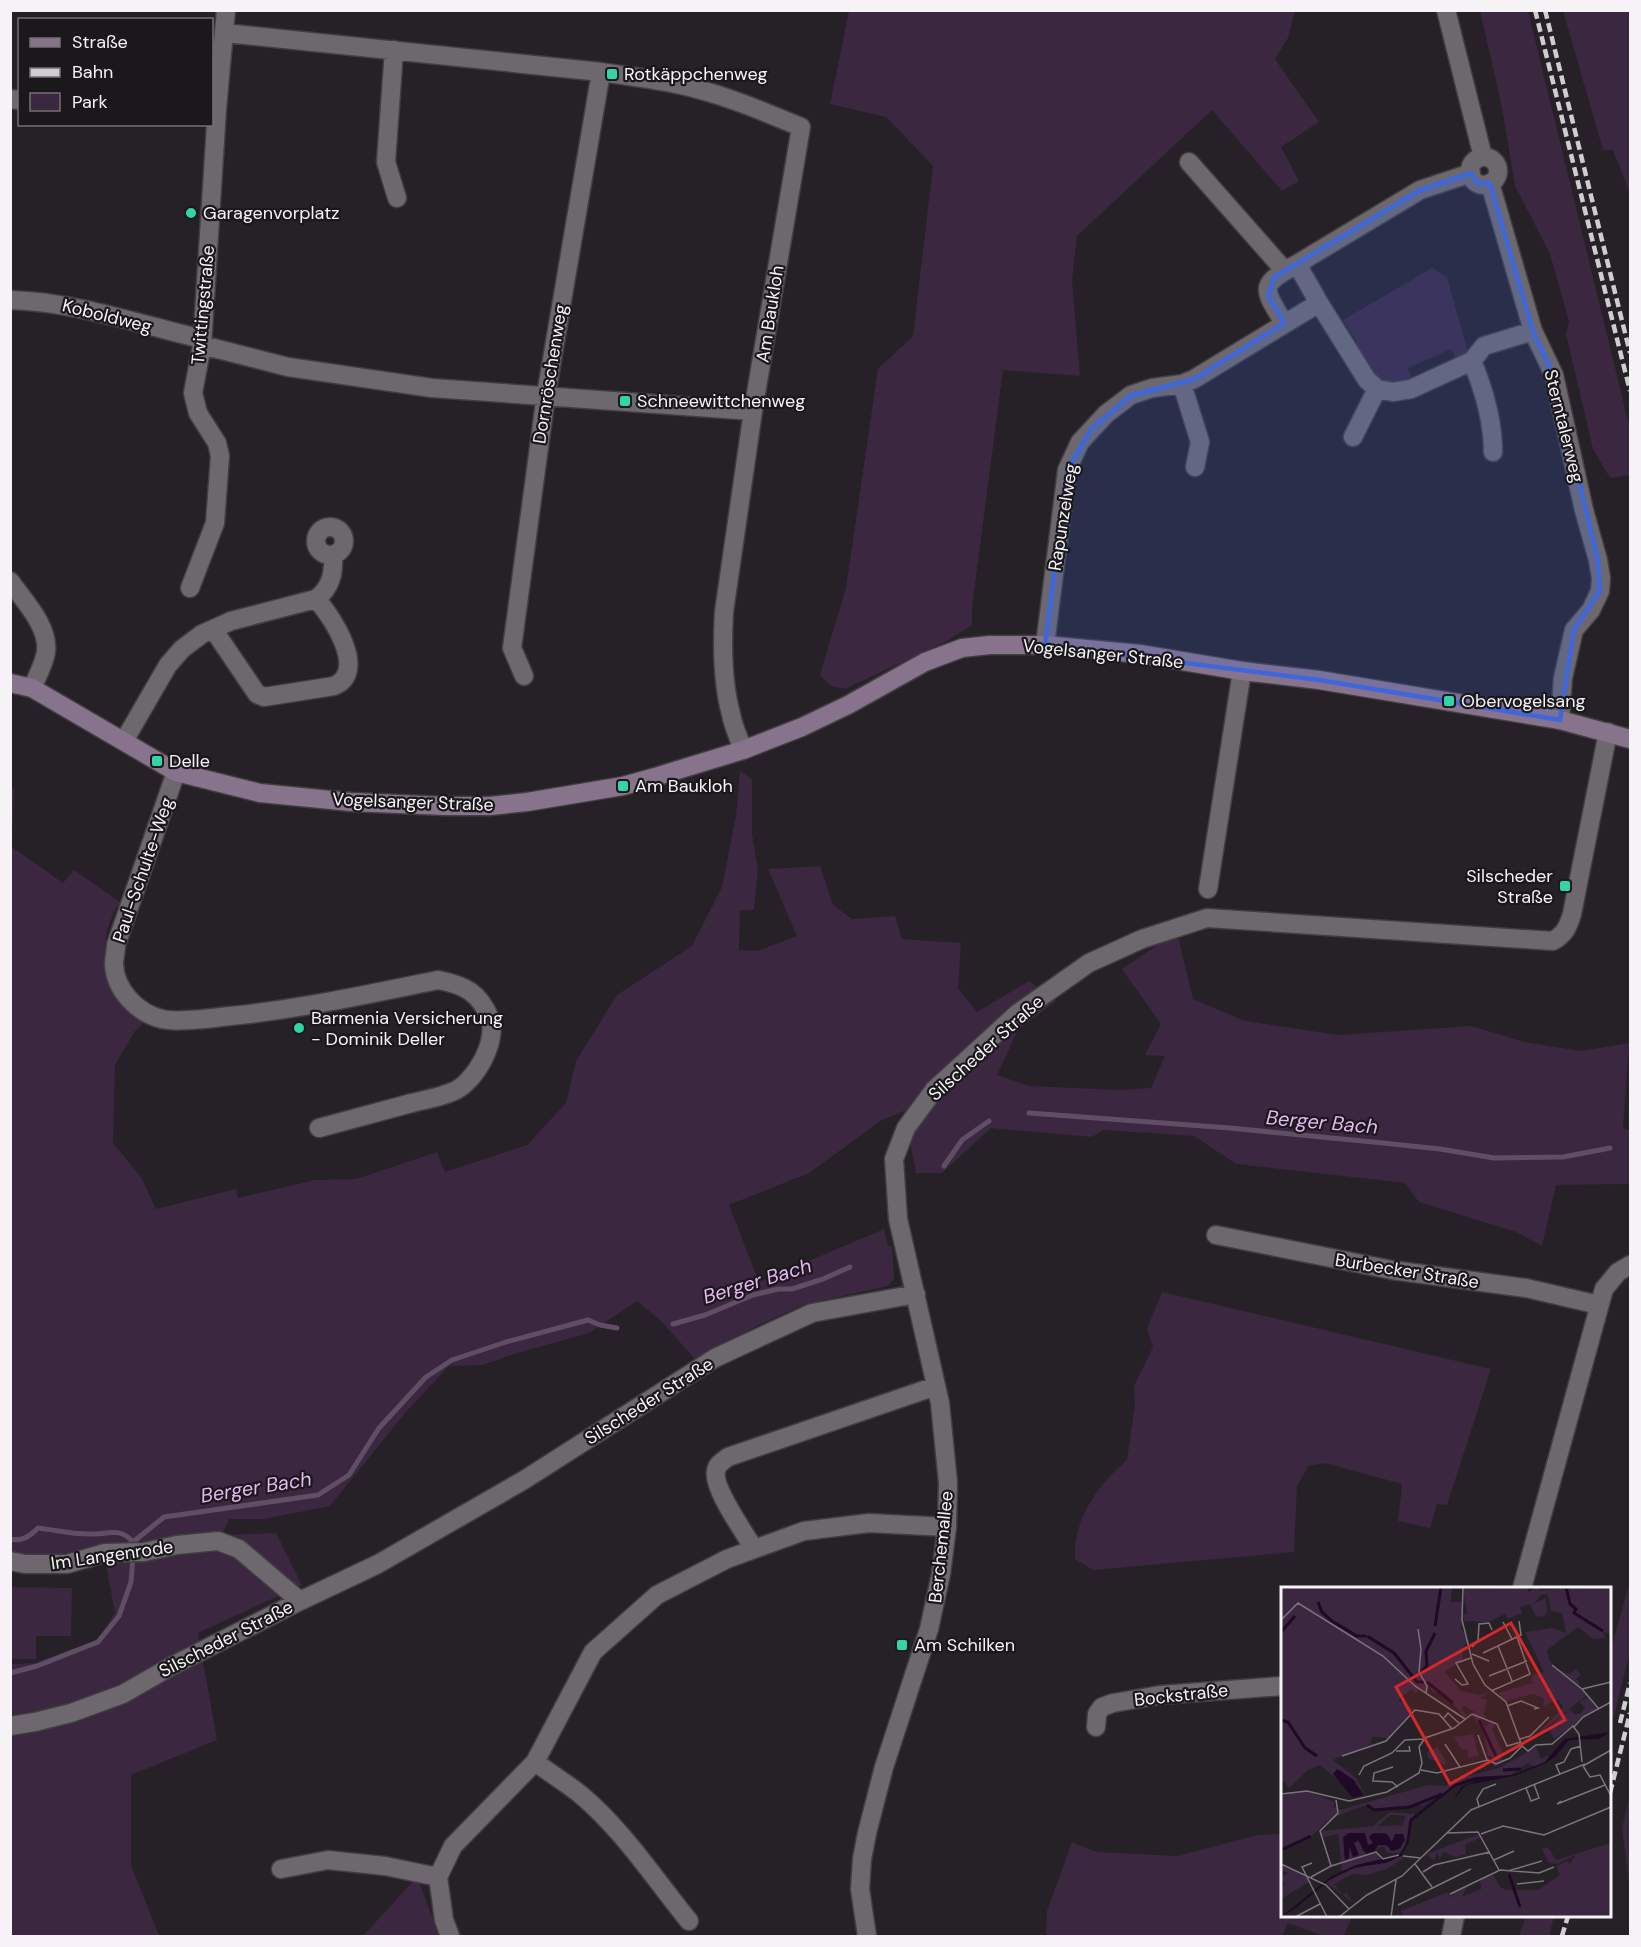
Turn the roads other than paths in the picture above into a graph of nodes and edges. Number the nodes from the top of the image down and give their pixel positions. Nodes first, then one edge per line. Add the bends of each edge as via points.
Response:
1 (226, 10) edge
2 (1446, 10) edge
3 (225, 33) junction
4 (394, 50) junction
5 (601, 72) junction
6 (214, 109) edge
7 (1483, 158) junction
8 (1189, 162) dead end
9 (1471, 173) junction
10 (1490, 183) junction
11 (397, 198) dead end
12 (1291, 267) junction
13 (10, 300) edge
14 (1319, 303) junction
15 (1284, 323) junction
16 (1533, 331) junction
17 (202, 342) junction
18 (1472, 361) junction
19 (1182, 384) junction
20 (1377, 389) junction
21 (546, 395) junction
22 (753, 411) junction
23 (1353, 437) dead end
24 (1493, 452) dead end
25 (1195, 467) dead end
26 (333, 555) dead end
27 (10, 581) edge
28 (190, 588) dead end
29 (316, 599) junction
30 (213, 629) junction
31 (1045, 645) junction
32 (1242, 671) junction
33 (524, 676) dead end
34 (10, 683) edge
35 (32, 688) junction
36 (1560, 720) junction
37 (1608, 732) junction
38 (1630, 739) edge
39 (124, 741) junction
40 (743, 750) junction
41 (176, 772) junction
42 (1208, 889) dead end
43 (319, 1128) dead end
44 (1216, 1235) dead end
45 (1630, 1265) edge
46 (916, 1294) junction
47 (1599, 1305) junction
48 (936, 1386) junction
49 (947, 1527) junction
50 (754, 1549) junction
51 (10, 1561) edge
52 (1522, 1587) edge
53 (300, 1601) junction
54 (1281, 1686) edge
55 (10, 1726) edge
56 (1096, 1727) dead end
57 (535, 1762) junction
58 (281, 1869) dead end
59 (438, 1877) junction
60 (1455, 1917) edge
61 (689, 1921) dead end
62 (450, 1936) edge
63 (867, 1936) edge
64 (1450, 1936) edge

1 - 3 street, Twittingstraße
2 - 7 street, Sterntalerweg
3 - 4 street
3 - 6 street, Twittingstraße
4 - 5 street
4 - 11 street via 386,162
5 - 21 street, Dornröschenweg
5 - 22 street, Am Baukloh via 696,88 801,127
6 - 17 street, Twittingstraße
7 - 9 street via 1474,162
7 - 10 street, Sterntalerweg via 1497,167 1497,175
8 - 12 street
9 - 10 street via 1478,183
9 - 12 street via 1420,190
10 - 16 street, Sterntalerweg
12 - 14 street
12 - 15 street via 1268,285 1268,296
13 - 17 street, Koboldweg via 89,310
14 - 15 street, Rapunzelweg
14 - 20 street via 1367,380
15 - 19 street, Rapunzelweg
16 - 18 street via 1484,346
16 - 36 street, Sterntalerweg via 1554,375 1601,578 1591,610 1574,630 1563,678
17 - 21 street via 288,367 432,388
17 - 28 street, Twittingstraße via 194,404 217,443 220,456 215,523
18 - 20 street via 1411,389
18 - 24 street via 1493,429
19 - 25 street via 1200,442
19 - 31 street, Rapunzelweg via 1131,395 1091,429 1071,458 1063,491
20 - 23 street
21 - 22 street
21 - 33 street, Dornröschenweg via 512,648
22 - 40 street, Am Baukloh via 726,596 723,645 730,715
26 - 29 street via 334,572
27 - 35 street via 46,637 44,659
29 - 30 street
29 - 30 street via 340,631 348,661 344,678 334,686 264,697 257,694
30 - 39 street via 182,649 168,665
31 - 32 street, Vogelsanger Straße via 1140,654
31 - 40 street, Vogelsanger Straße via 962,648 925,662 802,727
32 - 36 street, Vogelsanger Straße via 1338,682
32 - 42 street
34 - 35 street, Vogelsanger Straße
35 - 39 street, Vogelsanger Straße
36 - 37 street, Vogelsanger Straße
37 - 38 street, Vogelsanger Straße
37 - 46 street, Silscheder Straße via 1572,914 1568,928 1554,941 1207,918 1142,939 1089,963 1018,1013 934,1090 906,1128 894,1159 898,1219
39 - 41 street, Vogelsanger Straße
40 - 41 street, Vogelsanger Straße via 623,786 490,806 351,802 260,793
41 - 43 street, Paul-Schulte-Weg via 116,945 117,978 133,1004 162,1019 208,1019 287,1010 438,980 471,991 484,1005 491,1024 490,1044 474,1075 454,1092
44 - 47 street, Burbecker Straße via 1392,1270 1526,1288
45 - 47 street via 1604,1289
46 - 48 street, Berchemallee
46 - 53 street, Silscheder Straße via 812,1313 715,1359 524,1480 378,1564
47 - 52 street
48 - 49 street, Berchemallee via 947,1466
48 - 50 street via 728,1457 719,1464 718,1488
49 - 50 street via 869,1523 804,1531
49 - 63 street, Berchemallee via 942,1575 929,1629 867,1833 860,1889
50 - 57 street via 657,1595 593,1652
51 - 53 street, Im Langenrode via 67,1564 105,1553 144,1552 218,1541 239,1549
53 - 55 street, Silscheder Straße via 123,1694 71,1713
54 - 56 street, Bockstraße via 1160,1695 1113,1703 1097,1714
57 - 59 street via 453,1846
57 - 61 street via 602,1815
58 - 59 street via 328,1860
59 - 62 street
60 - 64 street

